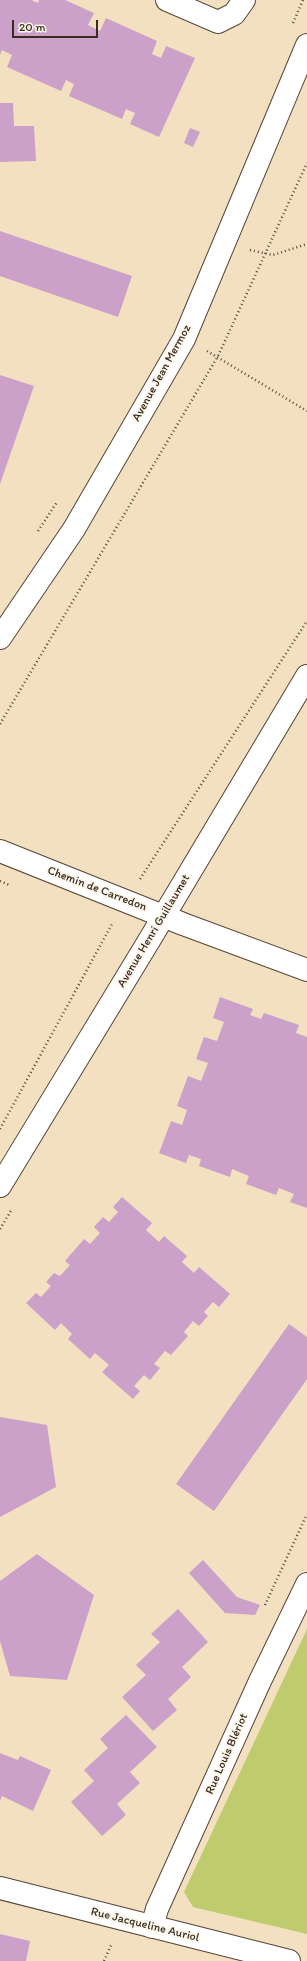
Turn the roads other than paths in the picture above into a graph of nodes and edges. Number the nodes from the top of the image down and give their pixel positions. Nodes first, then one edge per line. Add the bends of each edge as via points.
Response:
1 (168, 0) edge
2 (244, 0) edge
3 (307, 44) edge
4 (0, 638) edge
5 (307, 676) edge
6 (0, 851) edge
7 (164, 915) junction
8 (307, 970) edge
9 (0, 1186) edge
10 (307, 1584) edge
11 (0, 1888) edge
12 (152, 1927) junction
13 (289, 1961) edge

1 - 2 street via 218,22 234,14
3 - 4 street, Avenue Jean Mermoz via 184,338 74,529
5 - 7 street, Avenue Henri Guillaumet
6 - 7 street, Chemin de Carredon
7 - 8 street, Chemin de Carredon
7 - 9 street, Avenue Henri Guillaumet
10 - 12 street, Rue Louis Blériot via 260,1681 157,1909
11 - 12 street, Rue Jacqueline Auriol
12 - 13 street, Rue Jacqueline Auriol

